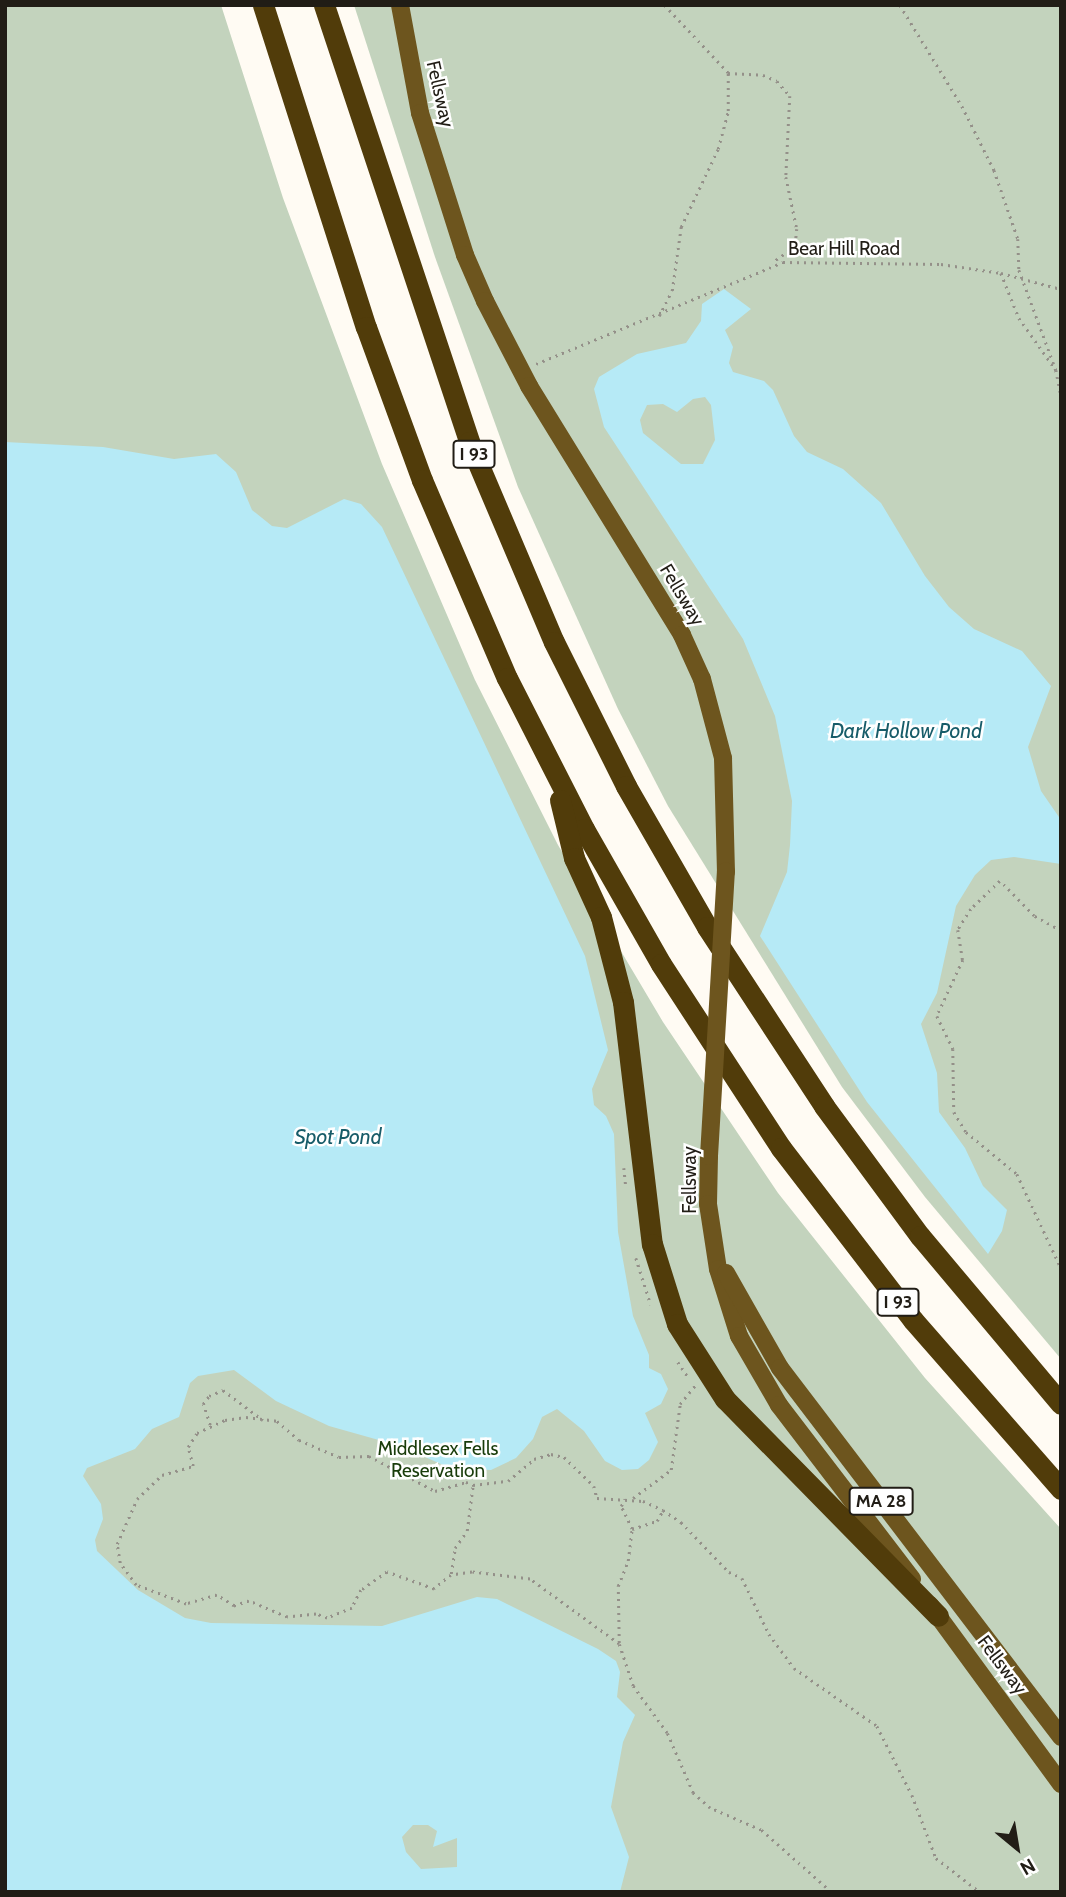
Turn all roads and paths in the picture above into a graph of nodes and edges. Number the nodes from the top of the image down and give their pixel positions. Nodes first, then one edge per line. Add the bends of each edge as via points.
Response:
1 (263, 5) edge
2 (324, 5) edge
3 (400, 5) edge
4 (664, 5) edge
5 (900, 5) edge
6 (728, 74) junction
7 (766, 266) junction
8 (1001, 273) junction
9 (1061, 289) edge
10 (659, 316) junction
11 (520, 370) junction
12 (1056, 370) junction
13 (1059, 378) edge
14 (1061, 395) edge
15 (553, 771) junction
16 (1061, 931) edge
17 (716, 1254) junction
18 (1061, 1268) edge
19 (707, 1375) junction
20 (1061, 1404) edge
21 (263, 1420) junction
22 (210, 1425) junction
23 (473, 1485) junction
24 (1061, 1489) edge
25 (625, 1499) junction
26 (631, 1500) junction
27 (663, 1510) junction
28 (632, 1529) junction
29 (451, 1575) junction
30 (938, 1616) junction
31 (619, 1644) junction
32 (1061, 1737) edge
33 (1061, 1784) edge
34 (831, 1892) edge
35 (980, 1892) edge

1 - 15 highway, I 93 via 402,430 479,617
2 - 20 highway, I 93 via 469,442 554,642 620,775 706,927 824,1106 920,1236
3 - 11 main road, Fellsway / MA 28 via 420,113 447,199 476,281
4 - 6 path
5 - 12 path, bridge via 962,106 994,170 1018,239 1019,270
6 - 7 path via 763,75 777,81 790,96 786,177 797,229 795,247
6 - 10 path via 728,111 718,149 681,227 672,291
7 - 8 path, Bear Hill Road via 888,262
7 - 10 path, Bear Hill Road
8 - 9 path, Bear Hill Road
8 - 12 path via 1019,318
10 - 11 path, Bear Hill Road
11 - 17 main road, Fellsway / MA 28, bridge via 682,635 702,679 723,758 726,872 708,1203
12 - 13 path
13 - 14 path
15 - 19 highway via 574,858 601,917 623,1002 657,1270 677,1324
15 - 24 highway, I 93 via 661,964 781,1148 913,1320
16 - 18 path via 1034,916 1000,881 971,909 958,930 963,960 937,1016 953,1049 954,1112 966,1132 1017,1174
17 - 30 main road, Fellsway / MA 28 via 726,1304 762,1380
17 - 32 main road, Fellsway / MA 28 via 780,1368
19 - 26 path via 680,1404 671,1470
19 - 30 highway
21 - 22 path via 246,1417
21 - 22 path via 223,1390 203,1404
21 - 23 path via 277,1421 299,1440 340,1457 369,1456 435,1491 466,1482
22 - 29 path via 189,1441 193,1466 162,1475 137,1499 117,1544 120,1563 136,1585 186,1604 217,1595 234,1606 249,1601 287,1617 316,1614 327,1618 352,1608 361,1590 387,1572 434,1590
23 - 25 path via 508,1481 534,1459 551,1454 564,1457 594,1486 597,1498
23 - 29 path via 467,1531 455,1548
25 - 26 path
25 - 28 path via 621,1506
26 - 27 path
27 - 28 path via 657,1521
27 - 35 path via 681,1522 729,1572 742,1578 769,1634 794,1668 877,1726 912,1795 936,1858
28 - 31 path via 628,1561 618,1586
29 - 31 path via 472,1572 530,1579
30 - 33 main road, Fellsway / MA 28
31 - 34 path via 633,1686 667,1732 693,1793 710,1808 761,1830

